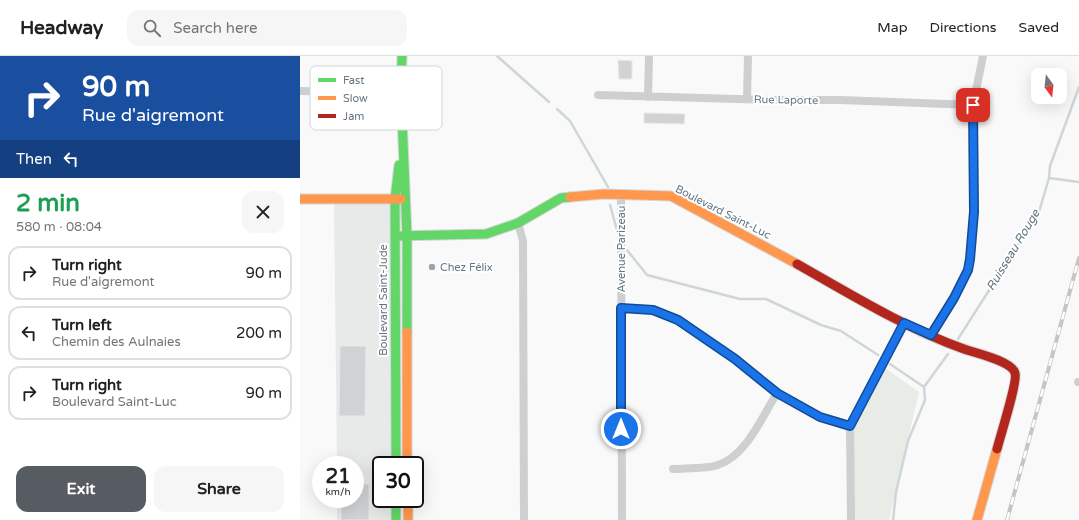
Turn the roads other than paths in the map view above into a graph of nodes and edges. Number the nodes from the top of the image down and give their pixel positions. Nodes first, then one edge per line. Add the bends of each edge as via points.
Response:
1 (402, 56) edge
2 (649, 56) edge
3 (748, 56) edge
4 (982, 56) edge
5 (402, 66) edge
6 (300, 91) edge
7 (310, 91) edge
8 (598, 95) dead end
9 (648, 97) junction
10 (747, 99) junction
11 (973, 105) junction
12 (402, 130) edge
13 (402, 135) junction
14 (621, 195) junction
15 (300, 199) edge
16 (395, 199) junction
17 (405, 199) junction
18 (518, 223) junction
19 (395, 236) junction
20 (407, 236) junction
21 (621, 308) junction
22 (904, 323) junction
23 (931, 335) junction
24 (777, 393) junction
25 (850, 426) junction
26 (396, 456) edge
27 (407, 456) edge
28 (673, 469) dead end
29 (396, 508) edge
30 (408, 508) edge
31 (396, 520) edge
32 (408, 520) edge
33 (524, 520) edge
34 (622, 520) edge
35 (851, 520) edge
36 (977, 520) edge

1 - 5 street, Boulevard Saint-Jude
2 - 9 street
3 - 10 street
4 - 11 street
6 - 7 street
8 - 9 street, Rue Laporte
9 - 10 street, Rue Laporte
10 - 11 street, Rue Laporte
11 - 23 street via 974,212 968,270
12 - 13 street, Boulevard Saint-Jude
13 - 16 street, Boulevard Saint-Jude
13 - 17 street, Boulevard Saint-Jude
14 - 18 street, Boulevard Saint-Luc via 561,198
14 - 21 street, Avenue Parizeau
14 - 22 street, Boulevard Saint-Luc via 671,196
15 - 16 street
16 - 17 street
16 - 19 street, Boulevard Saint-Jude
17 - 20 street, Boulevard Saint-Jude
18 - 20 street, Boulevard Saint-Luc via 486,234
18 - 33 street via 523,241
19 - 20 street, Boulevard Saint-Luc
19 - 26 street, Boulevard Saint-Jude
20 - 27 street, Boulevard Saint-Jude
21 - 24 street via 653,310 678,320 735,359
21 - 34 street, Avenue Parizeau
22 - 23 street, Boulevard Saint-Luc
22 - 25 street
23 - 36 street, Boulevard Saint-Luc via 997,360 1011,367 1016,375
24 - 25 street via 820,417
24 - 28 street via 744,448 730,460 717,466
25 - 35 street
29 - 31 street
30 - 32 street

